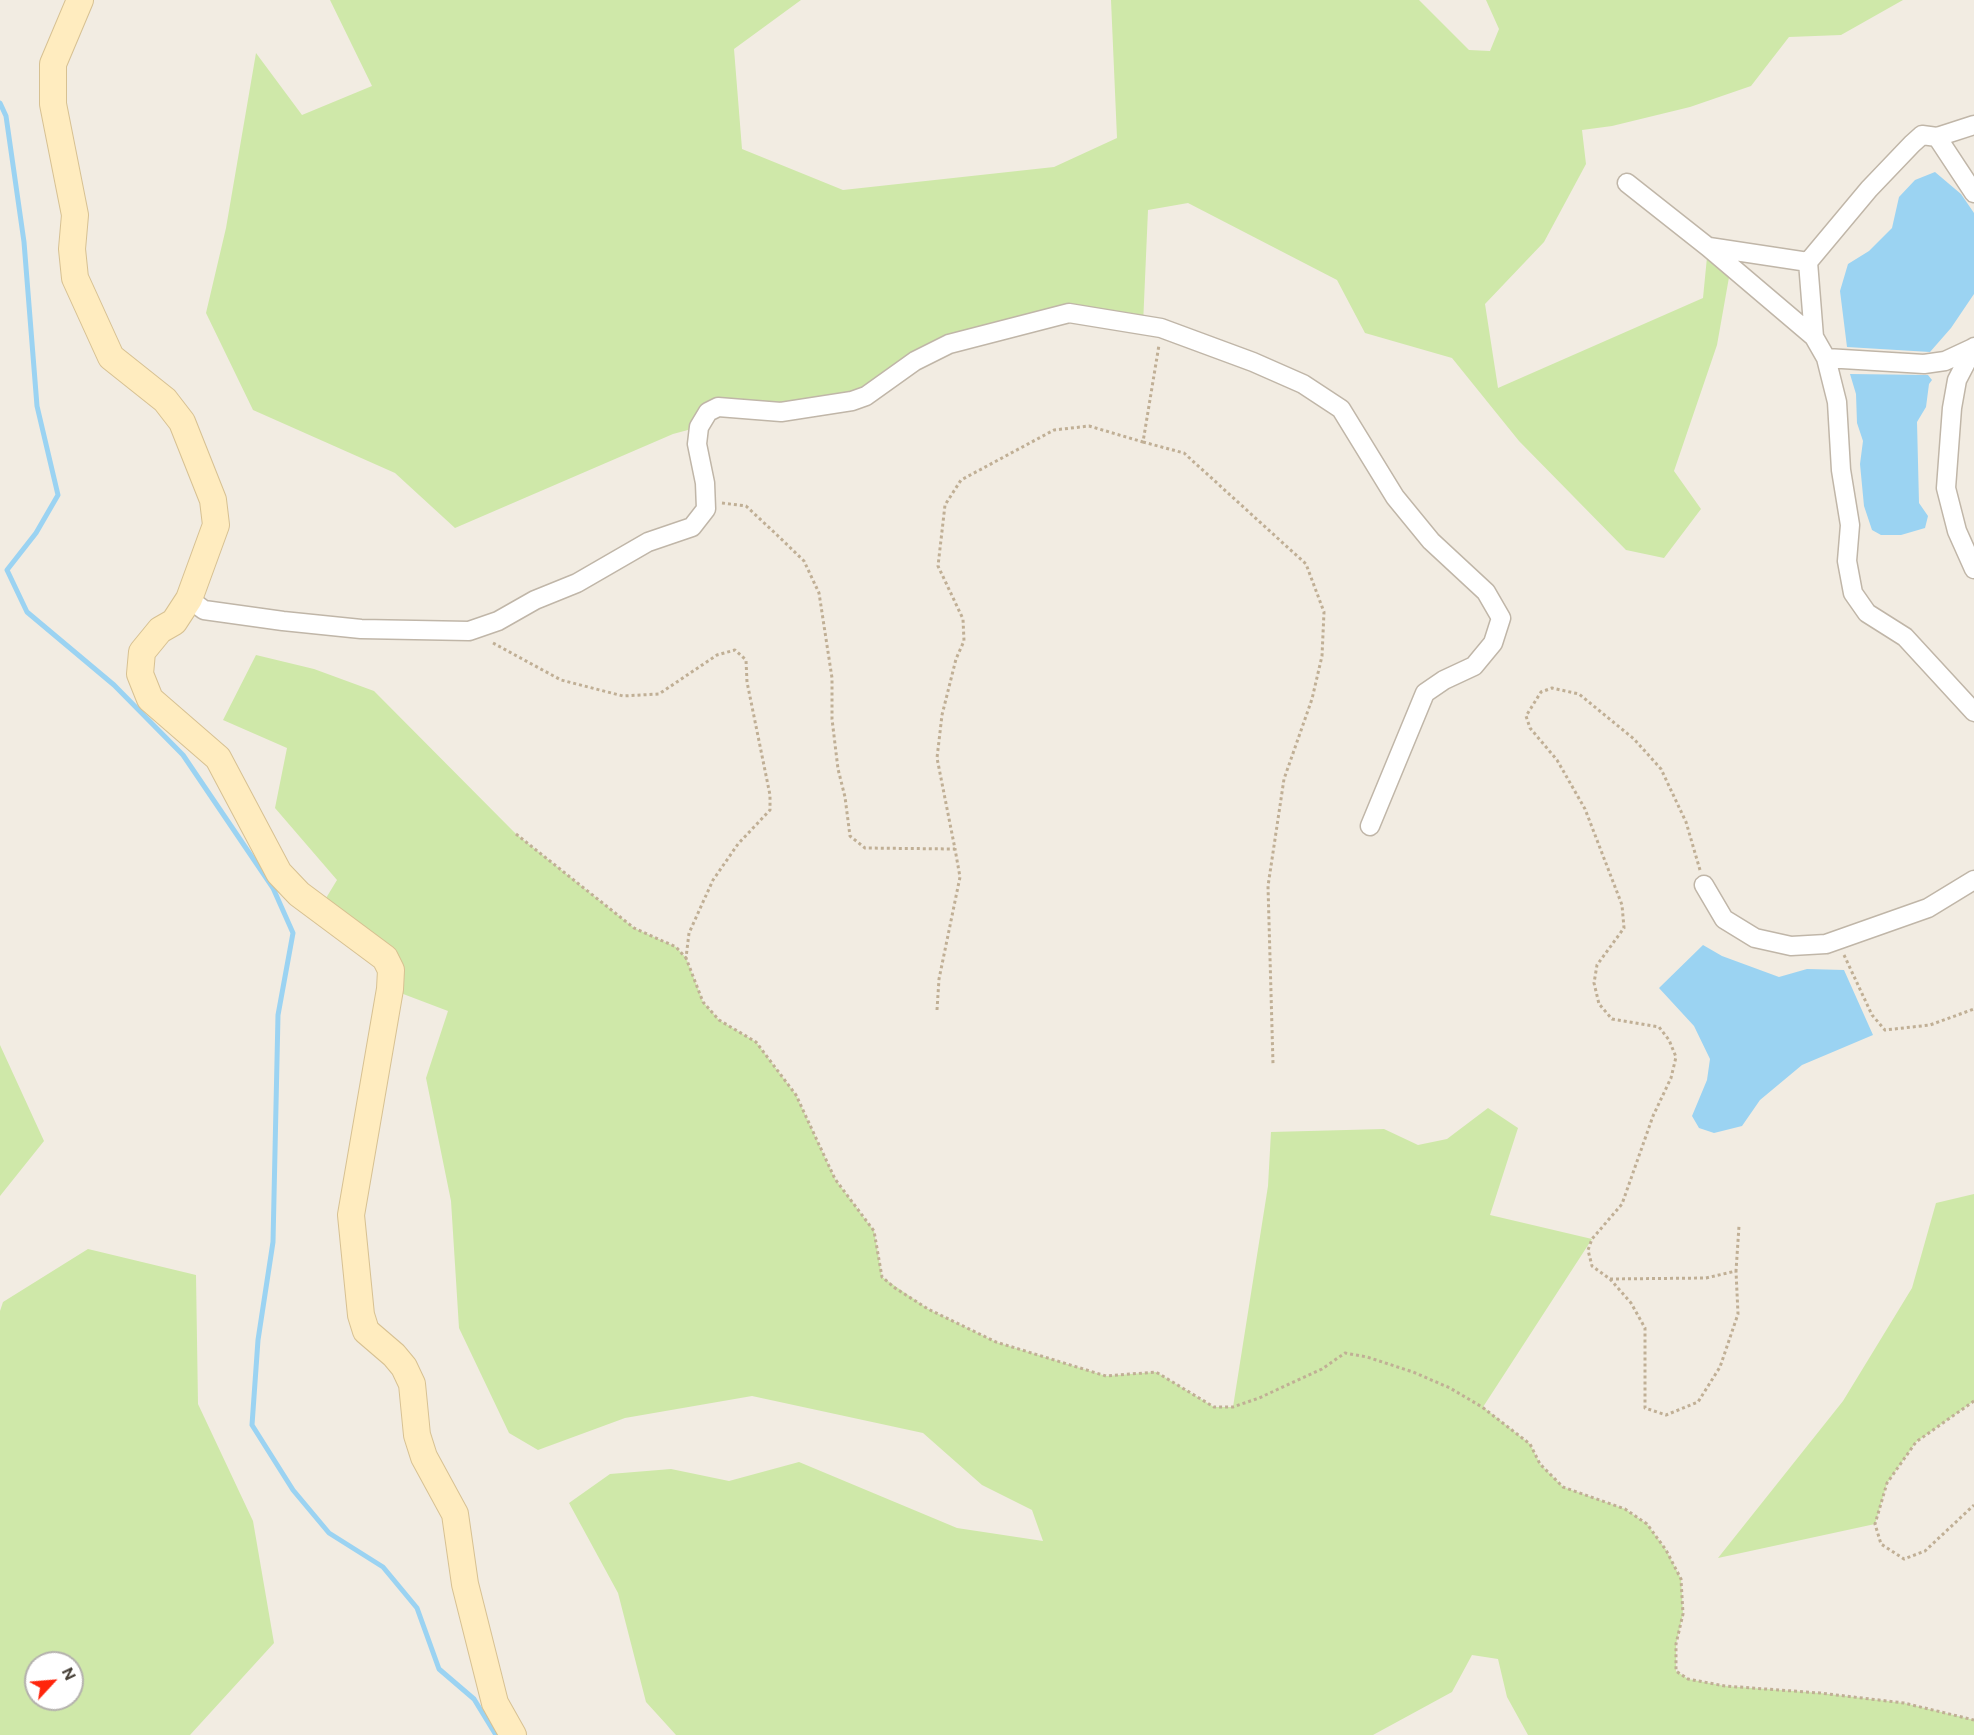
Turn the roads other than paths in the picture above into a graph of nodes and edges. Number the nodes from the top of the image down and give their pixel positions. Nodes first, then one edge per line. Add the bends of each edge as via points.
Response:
1 (80, 0) edge
2 (1974, 125) edge
3 (1937, 137) junction
4 (1627, 183) dead end
5 (1974, 193) edge
6 (1708, 247) junction
7 (1808, 262) junction
8 (1814, 337) junction
9 (1973, 348) edge
10 (1826, 358) junction
11 (1974, 569) edge
12 (189, 599) junction
13 (1974, 712) edge
14 (1370, 826) dead end
15 (1974, 880) edge
16 (1704, 885) road end
17 (513, 1735) edge

1 - 12 street via 52,64 53,104 75,214 75,278 111,357 165,400 182,422 198,457 213,500 216,525
2 - 3 street
3 - 5 street
3 - 7 street via 1922,135 1912,144
4 - 6 street
6 - 7 street
6 - 8 street
7 - 8 street
8 - 10 street
9 - 10 street via 1945,361 1924,364
9 - 11 street via 1957,380 1946,488 1957,531
10 - 13 street via 1837,402 1841,470 1850,525 1847,561 1853,593 1867,613 1905,637
12 - 14 street via 204,610 283,621 361,629 470,631 578,584 648,542 692,527 706,509 697,444 699,427 708,412 718,407 781,412 852,400 866,396 915,361 949,344 1069,313 1161,328 1302,384 1341,409 1395,497 1431,541 1486,592 1501,618 1493,643 1474,666 1425,693
12 - 17 street via 174,622 160,630 142,652 140,674 150,699 218,758 279,873 299,894 385,958 391,970 351,1215 361,1315 366,1331 405,1367 412,1384 417,1435 424,1457 455,1514 465,1584 495,1703
15 - 16 street via 1928,908 1826,944 1791,946 1755,938 1724,919

